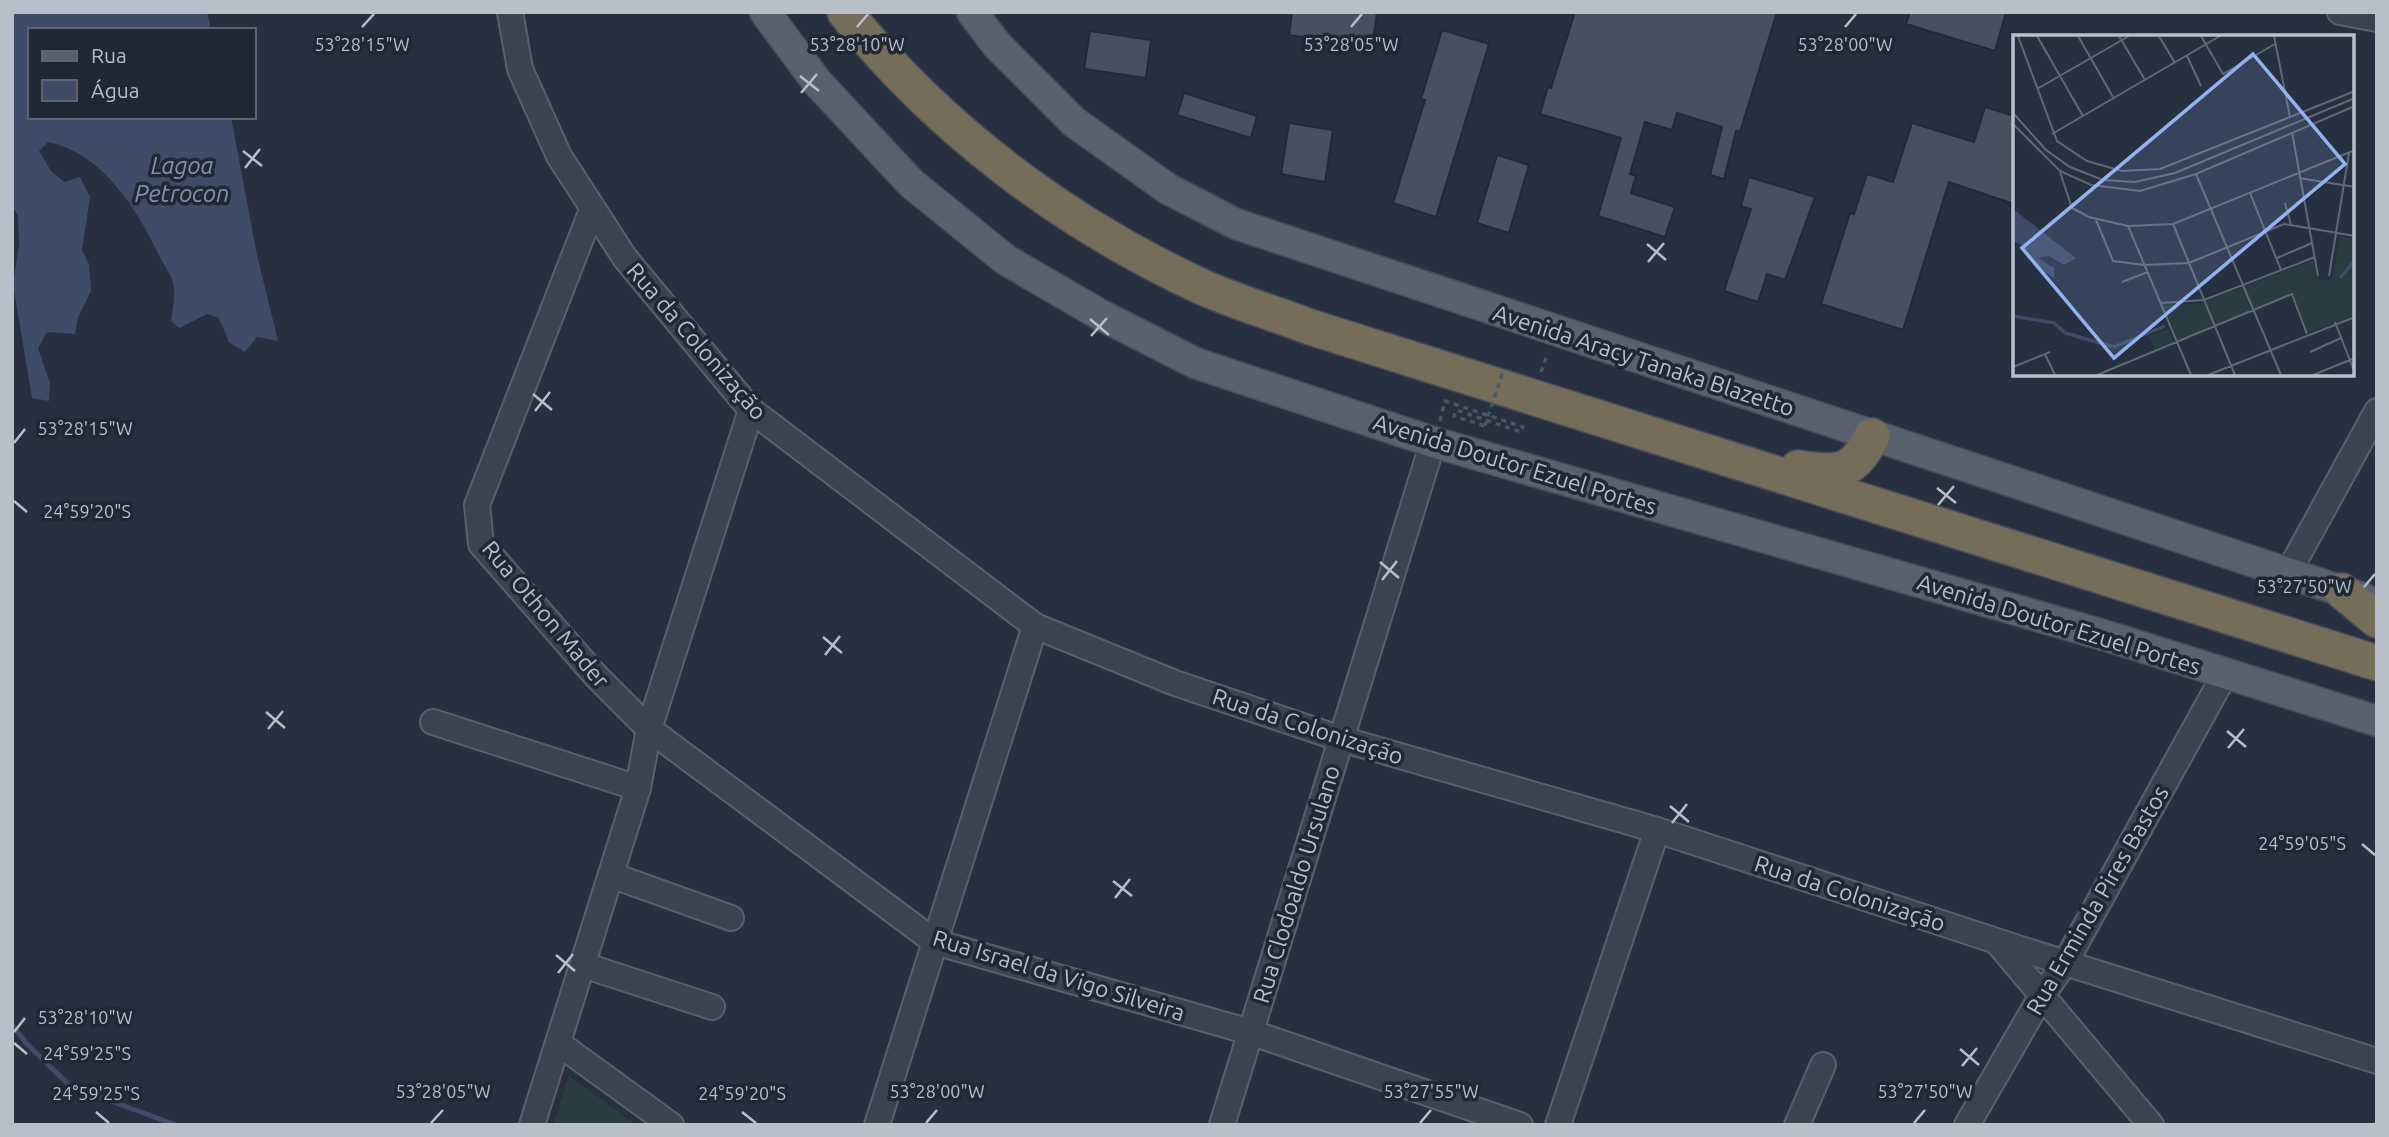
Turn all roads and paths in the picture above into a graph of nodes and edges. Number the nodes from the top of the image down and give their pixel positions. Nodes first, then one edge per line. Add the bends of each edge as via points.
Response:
1 (510, 12) edge
2 (765, 12) edge
3 (845, 12) edge
4 (972, 12) edge
5 (2340, 12) edge
6 (2377, 19) edge
7 (592, 211) junction
8 (1503, 371) dead end
9 (751, 411) junction
10 (2377, 411) edge
11 (1872, 436) junction
12 (1433, 442) junction
13 (1717, 456) junction
14 (2288, 573) junction
15 (2342, 591) junction
16 (2377, 602) edge
17 (2377, 620) edge
18 (1035, 626) junction
19 (2377, 663) edge
20 (2225, 674) junction
21 (2377, 721) edge
22 (433, 722) dead end
23 (649, 729) junction
24 (1341, 739) junction
25 (638, 788) junction
26 (1657, 830) junction
27 (611, 875) junction
28 (731, 918) dead end
29 (935, 942) junction
30 (1997, 942) junction
31 (2065, 963) junction
32 (583, 965) junction
33 (2042, 995) junction
34 (712, 1007) dead end
35 (1250, 1032) junction
36 (558, 1043) junction
37 (2377, 1061) edge
38 (1823, 1065) dead end
39 (532, 1125) edge
40 (670, 1125) edge
41 (877, 1125) edge
42 (1222, 1125) edge
43 (1520, 1125) edge
44 (1558, 1125) edge
45 (1797, 1125) edge
46 (1966, 1125) edge
47 (2151, 1125) edge

1 - 7 street, Rua da Colonização via 520,69 559,156
2 - 12 main road, Avenida Doutor Ezuel Portes via 817,82 911,183 1006,260 1195,363
3 - 13 highway via 914,88 1018,179 1091,227 1190,281 1310,327
4 - 11 main road, Avenida Aracy Tanaka Blazetto via 997,45 1074,122 1168,189 1236,224
5 - 6 street
7 - 9 street, Rua da Colonização
7 - 23 street, Rua Othon Mader via 477,505 481,544 596,676
8 - 12 path, bridge via 1485,426 1454,416 1456,410 1521,432 1522,427 1445,401
9 - 18 street, Rua da Colonização
9 - 23 street
10 - 14 street
11 - 13 highway via 1863,455 1839,470
11 - 14 main road, Avenida Aracy Tanaka Blazetto
12 - 20 main road, Avenida Doutor Ezuel Portes
12 - 24 street, Rua Clodoaldo Ursulano
13 - 19 highway
14 - 15 main road, Avenida Aracy Tanaka Blazetto
15 - 16 main road, Avenida Aracy Tanaka Blazetto
15 - 17 highway
18 - 24 street, Rua da Colonização via 1175,683
18 - 29 street
20 - 21 main road, Avenida Doutor Ezuel Portes
20 - 31 street, Rua Erminda Pires Bastos
22 - 25 street
23 - 25 street
23 - 29 street, Rua Israel da Vigo Silveira
24 - 26 street, Rua da Colonização
24 - 35 street, Rua Clodoaldo Ursulano
25 - 27 street
26 - 30 street, Rua da Colonização
26 - 44 street
27 - 28 street
27 - 32 street
29 - 35 street, Rua Israel da Vigo Silveira
29 - 41 street
30 - 31 street, Rua da Colonização
30 - 33 street
31 - 33 street, Rua Erminda Pires Bastos
31 - 37 street, Rua da Colonização
32 - 34 street
32 - 36 street
33 - 46 street, Rua Erminda Pires Bastos
33 - 47 street
35 - 42 street, Rua Clodoaldo Ursulano
35 - 43 street, Rua Israel da Vigo Silveira
36 - 39 street
36 - 40 street
38 - 45 street

